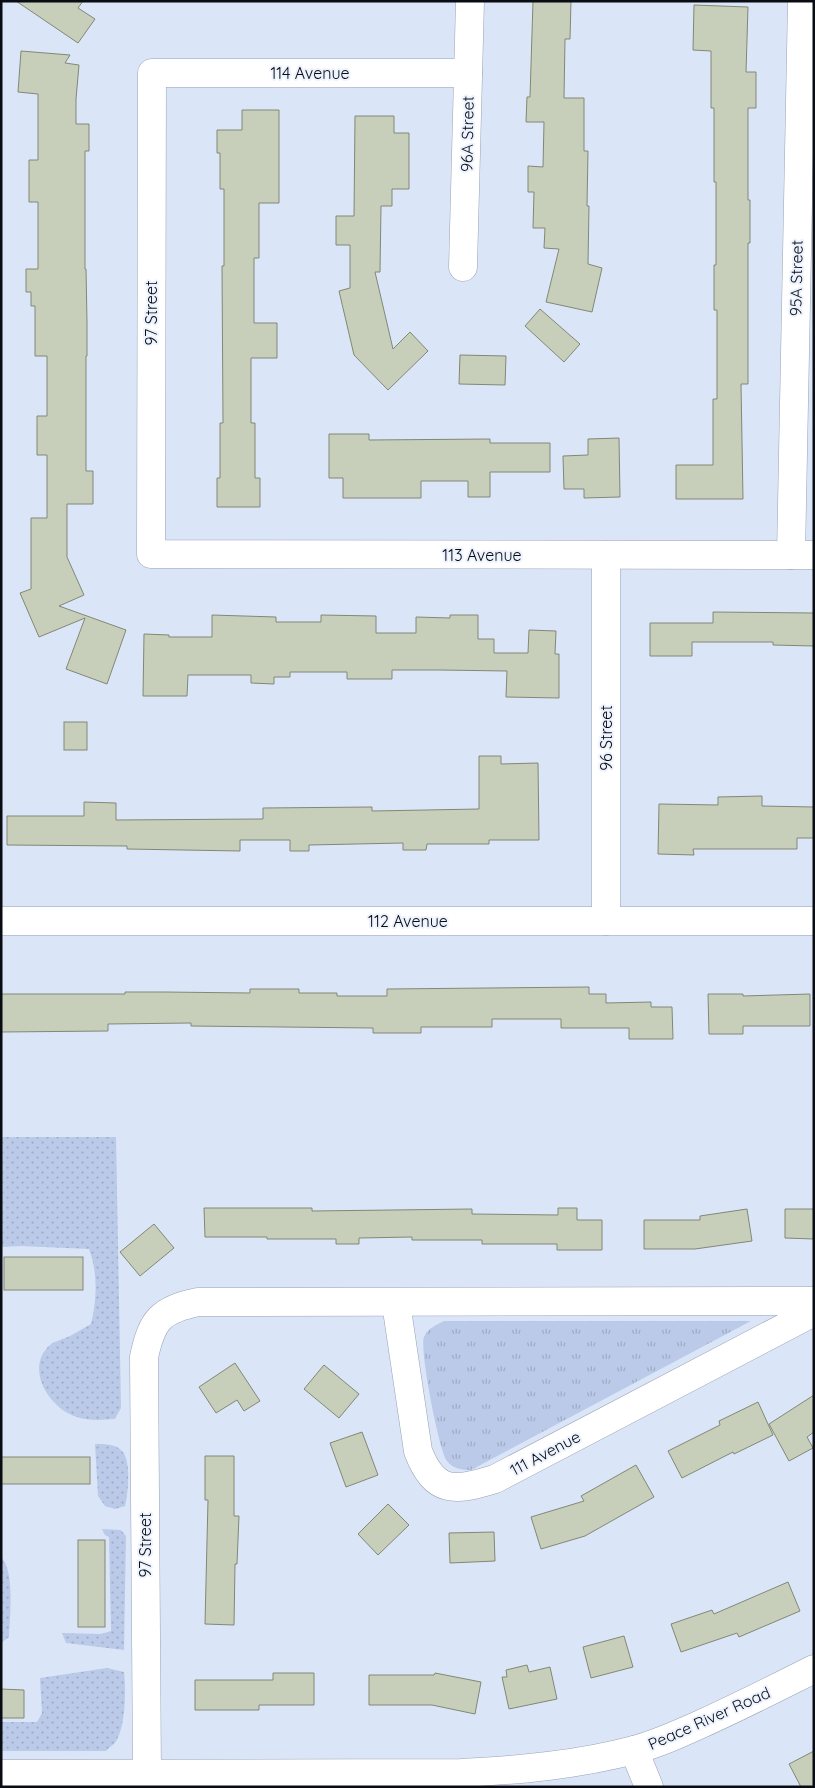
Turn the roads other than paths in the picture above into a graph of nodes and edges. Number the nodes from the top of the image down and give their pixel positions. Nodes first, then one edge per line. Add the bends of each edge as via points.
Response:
1 (470, 1) edge
2 (802, 1) edge
3 (468, 73) junction
4 (152, 74) joint
5 (807, 87) edge
6 (463, 267) dead end
7 (151, 554) joint
8 (606, 555) junction
9 (802, 555) edge
10 (1, 921) edge
11 (606, 921) junction
12 (814, 921) edge
13 (814, 1301) edge
14 (396, 1303) junction
15 (814, 1312) edge
16 (814, 1669) edge
17 (634, 1750) junction
18 (1, 1774) edge
19 (148, 1774) junction
20 (649, 1787) edge

1 - 3 street, 96A Street
2 - 5 street, 95A Street
3 - 4 street, 114 Avenue
3 - 6 street, 96A Street
4 - 7 street, 97 Street
5 - 9 street, 95A Street
7 - 8 street, 113 Avenue
8 - 9 street, 113 Avenue
8 - 11 street, 96 Street
10 - 11 street, 112 Avenue
11 - 12 street, 112 Avenue
13 - 14 street
14 - 15 street, 111 Avenue via 418,1451 432,1477 450,1488 468,1488 495,1479
14 - 19 street, 97 Street via 198,1302 176,1307 158,1320 148,1337 144,1357
16 - 17 street, Peace River Road via 745,1704
17 - 19 street, Peace River Road via 565,1764 461,1773
17 - 20 street
18 - 19 street, Peace River Road

